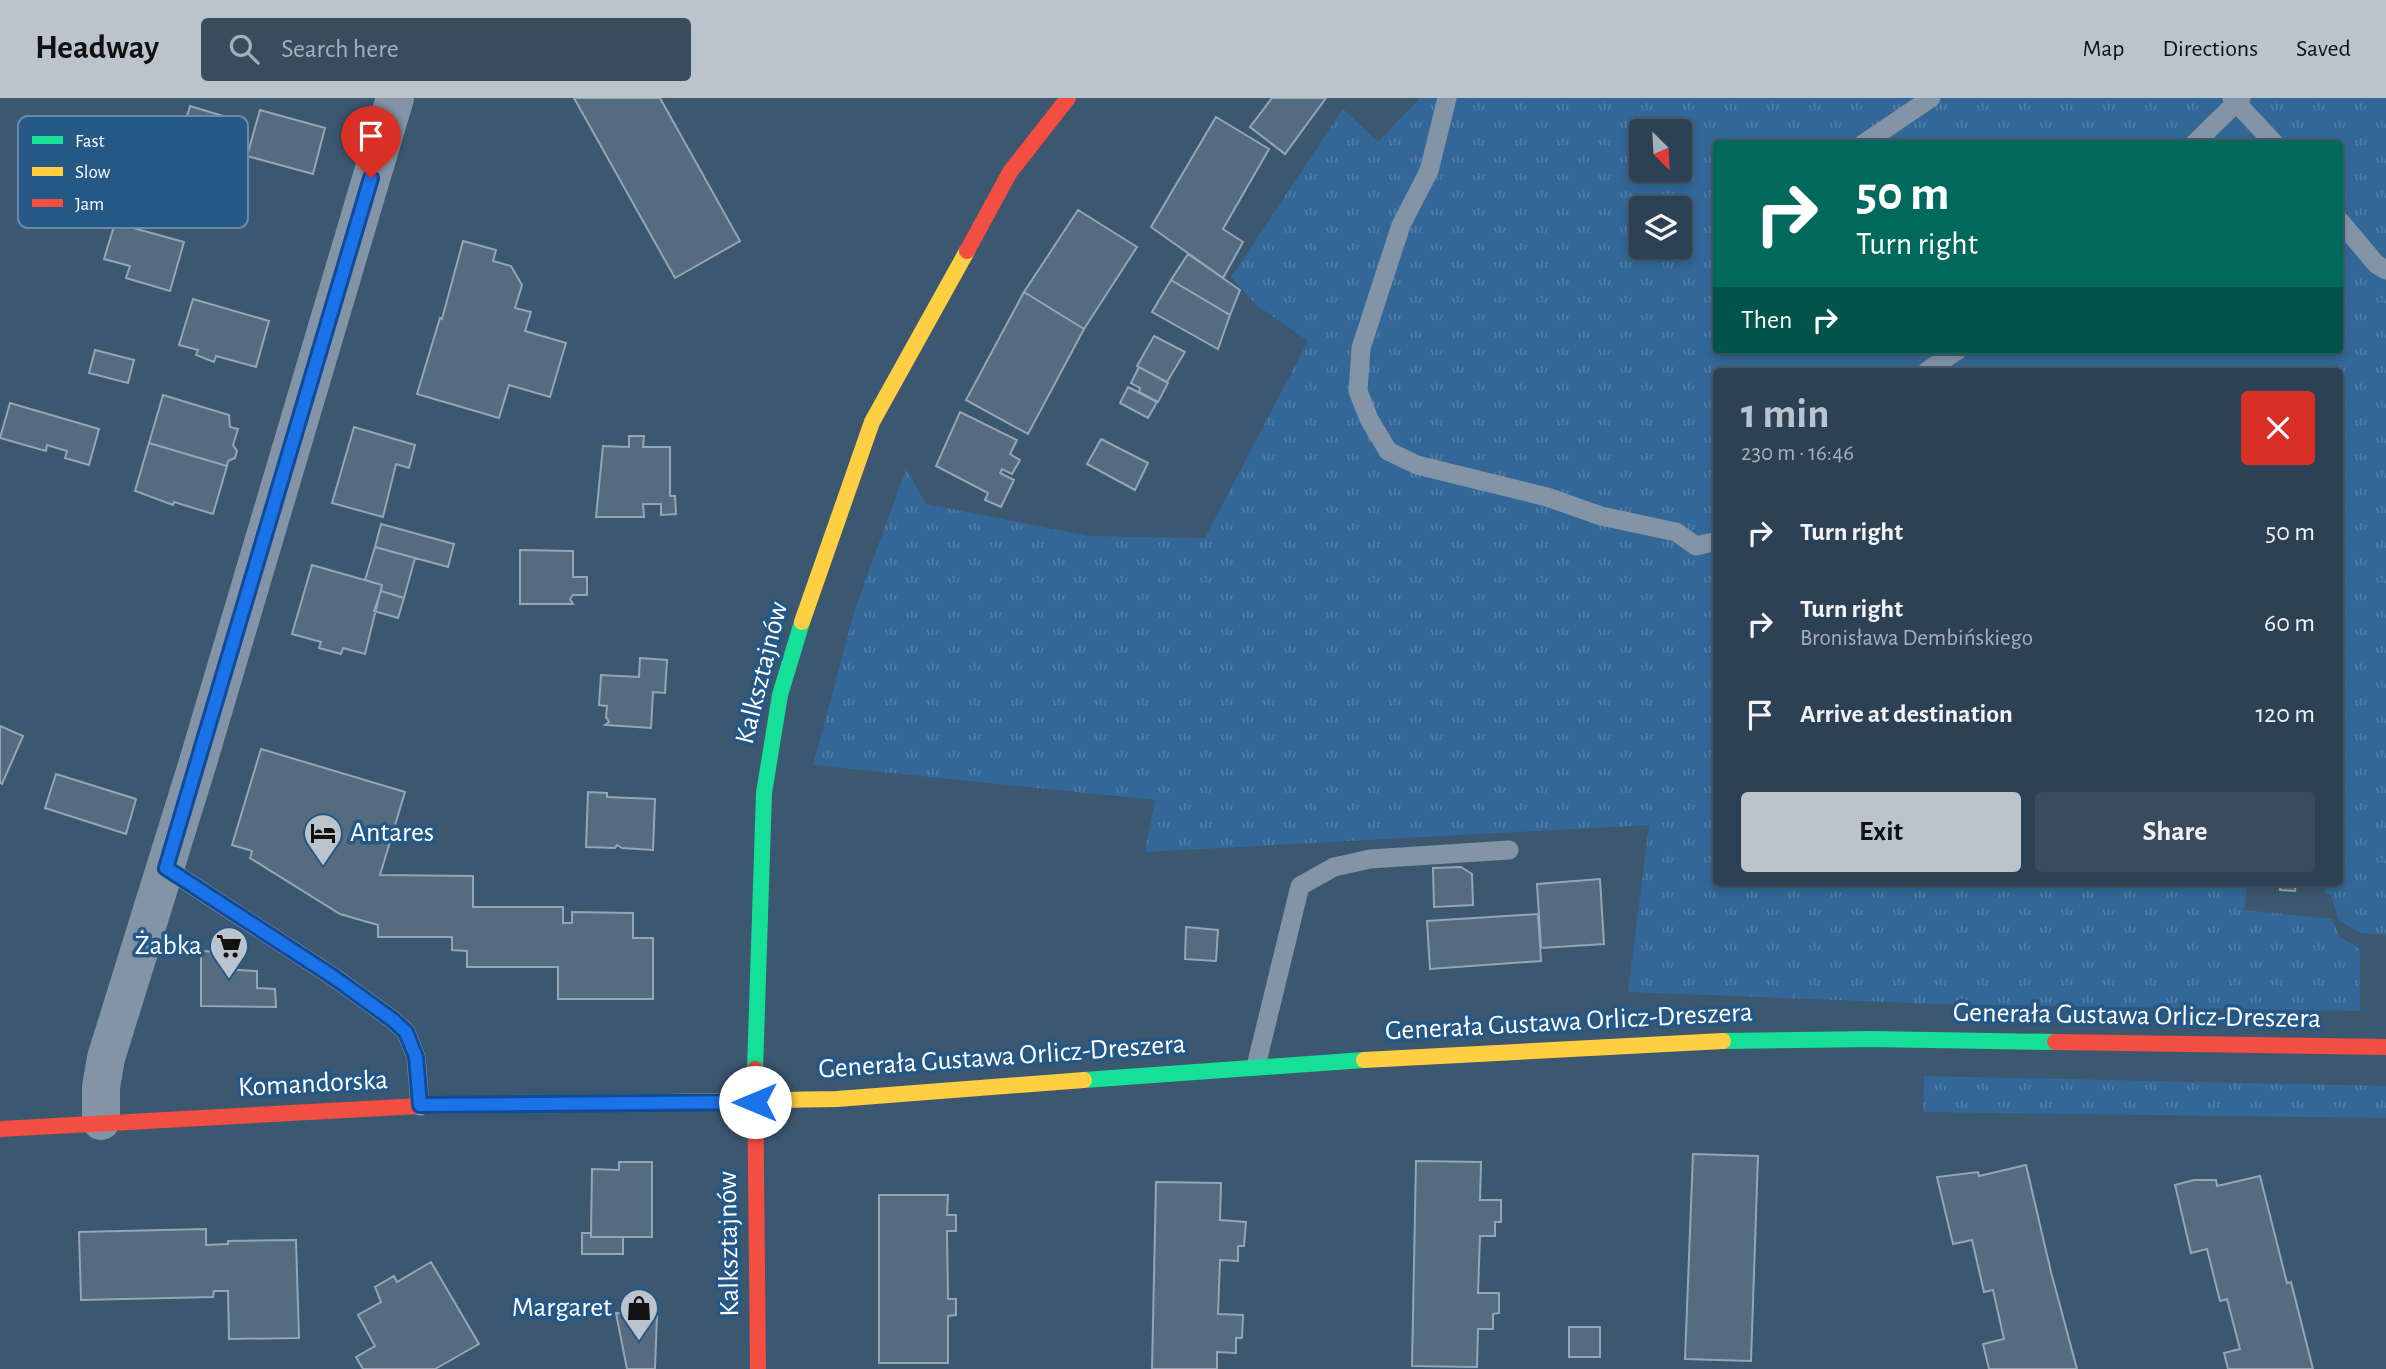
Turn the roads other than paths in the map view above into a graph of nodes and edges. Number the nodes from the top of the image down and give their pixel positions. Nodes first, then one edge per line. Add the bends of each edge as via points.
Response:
1 (395, 98) edge
2 (1069, 98) edge
3 (1447, 98) edge
4 (1931, 98) edge
5 (2236, 100) edge
6 (1869, 140) edge
7 (2198, 140) edge
8 (2271, 140) edge
9 (2343, 224) edge
10 (2386, 270) edge
11 (1952, 354) edge
12 (1931, 368) edge
13 (1713, 542) edge
14 (1509, 850) dead end
15 (166, 868) junction
16 (2386, 1047) edge
17 (1256, 1066) junction
18 (755, 1102) junction
19 (420, 1105) junction
20 (101, 1121) junction
21 (0, 1129) edge
22 (758, 1369) edge

1 - 15 street
2 - 18 street, Kalksztajnów via 1010,172 872,422 779,695 764,793
3 - 13 lane via 1429,172 1401,225 1361,348 1358,391 1388,451 1448,475 1676,532 1696,546
4 - 6 lane
5 - 7 lane
5 - 8 lane
9 - 10 lane
11 - 12 lane
14 - 17 lane via 1370,859 1334,867 1300,886
15 - 19 lane via 335,978 406,1032 416,1057
15 - 20 street via 106,1058
16 - 17 street, Generała Gustawa Orlicz-Dreszera via 1871,1039 1696,1042
17 - 18 street, Generała Gustawa Orlicz-Dreszera
18 - 19 street, Komandorska
18 - 22 street, Kalksztajnów
19 - 20 street, Komandorska
20 - 21 street, Komandorska

